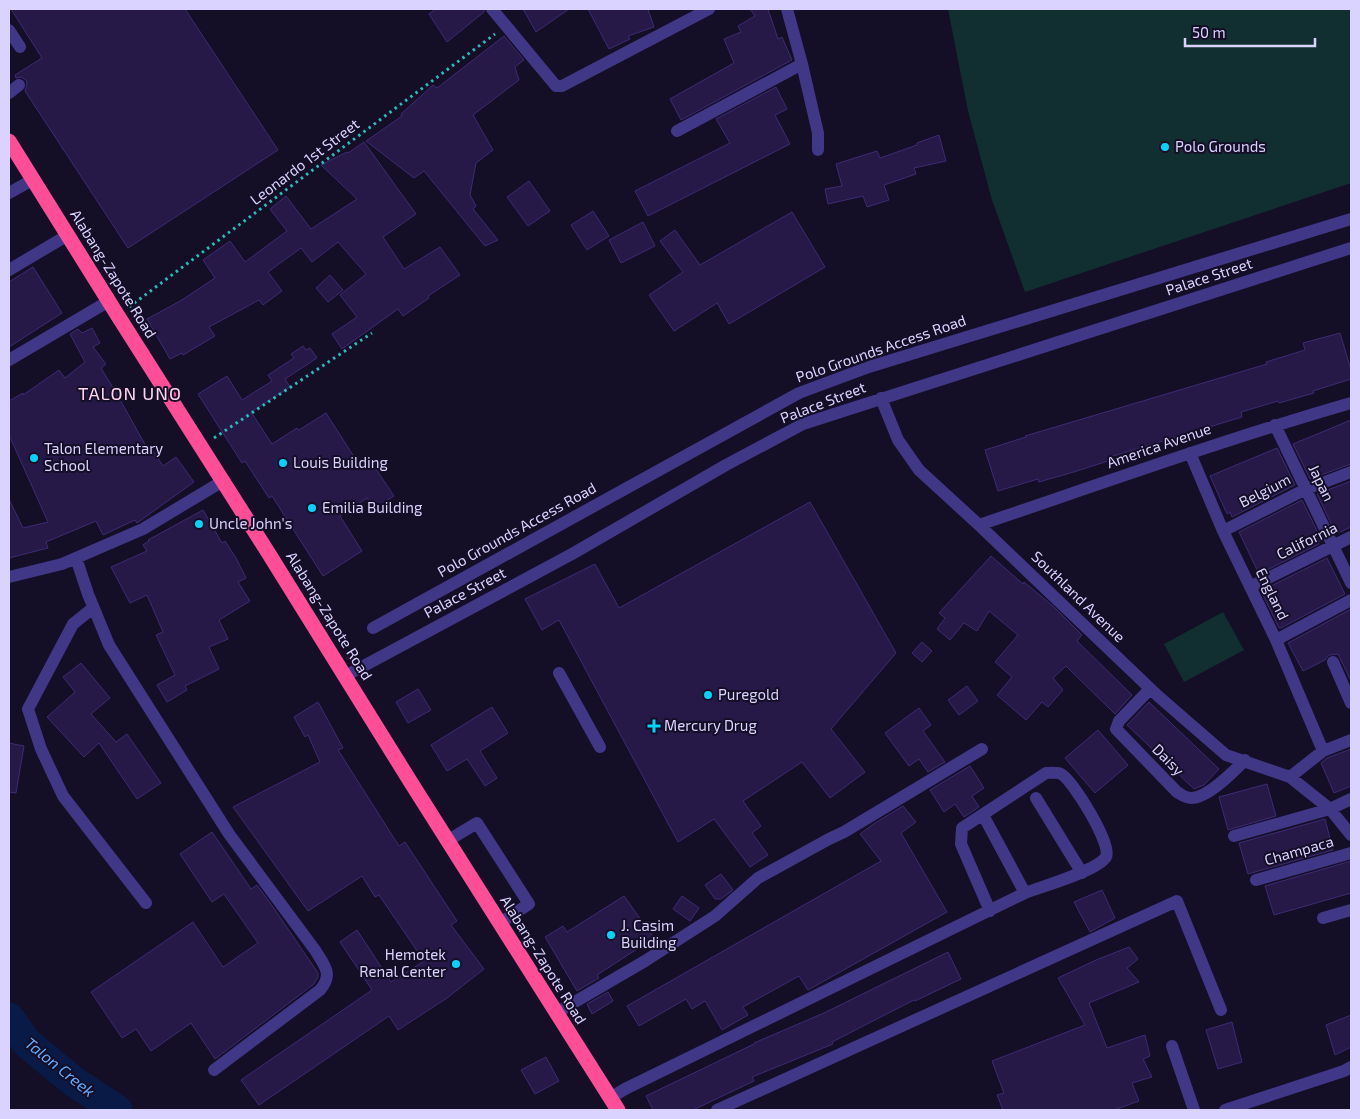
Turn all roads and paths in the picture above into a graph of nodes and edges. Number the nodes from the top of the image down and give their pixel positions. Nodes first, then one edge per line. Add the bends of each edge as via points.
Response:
1 (492, 9) edge
2 (709, 9) edge
3 (787, 9) edge
4 (505, 26) junction
5 (9, 30) edge
6 (20, 47) dead end
7 (802, 64) junction
8 (677, 131) dead end
9 (9, 141) edge
10 (818, 150) dead end
11 (34, 179) junction
12 (9, 193) edge
13 (1351, 219) edge
14 (68, 235) junction
15 (1351, 248) edge
16 (9, 270) edge
17 (109, 301) junction
18 (118, 316) junction
19 (372, 333) dead end
20 (9, 360) edge
21 (881, 398) junction
22 (1351, 403) edge
23 (1274, 425) junction
24 (201, 446) junction
25 (1190, 452) junction
26 (1351, 472) edge
27 (223, 481) junction
28 (1306, 489) junction
29 (979, 525) junction
30 (1223, 531) junction
31 (1351, 537) edge
32 (1333, 545) junction
33 (76, 558) junction
34 (9, 577) edge
35 (1351, 583) edge
36 (1250, 587) junction
37 (1351, 600) edge
38 (94, 608) junction
39 (373, 628) dead end
40 (1276, 640) junction
41 (1333, 662) dead end
42 (559, 673) dead end
43 (345, 676) junction
44 (1150, 689) junction
45 (1351, 703) edge
46 (1351, 740) edge
47 (600, 747) dead end
48 (982, 749) dead end
49 (1323, 751) junction
50 (1245, 760) junction
51 (1290, 777) junction
52 (1036, 798) dead end
53 (1351, 798) edge
54 (1330, 809) junction
55 (983, 815) junction
56 (1351, 835) edge
57 (1234, 836) dead end
58 (448, 841) junction
59 (1351, 853) edge
60 (1082, 873) junction
61 (1256, 880) dead end
62 (1025, 892) junction
63 (146, 902) dead end
64 (1351, 910) edge
65 (990, 911) junction
66 (1322, 918) dead end
67 (500, 923) junction
68 (1221, 1010) dead end
69 (556, 1013) junction
70 (1172, 1046) dead end
71 (1351, 1067) edge
72 (214, 1070) dead end
73 (614, 1104) edge
74 (717, 1110) edge
75 (1194, 1110) edge
76 (1225, 1110) edge

1 - 4 street
2 - 4 street via 562,86 553,83
3 - 7 street
4 - 18 path, Leonardo 1st Street
5 - 6 street
7 - 8 street
7 - 10 street via 818,133
9 - 11 highway, Alabang-Zapote Road
11 - 12 street
11 - 14 highway, Alabang-Zapote Road
13 - 39 street, Polo Grounds Access Road via 869,367 799,393
14 - 16 street
14 - 17 highway, Alabang-Zapote Road
15 - 21 street, Palace Street
17 - 18 highway, Alabang-Zapote Road
17 - 20 street
18 - 24 highway, Alabang-Zapote Road
19 - 24 path
21 - 29 street, Southland Avenue via 898,440 919,470
21 - 43 street, Palace Street via 803,424 572,554
22 - 23 street, America Avenue
23 - 25 street, America Avenue
23 - 28 street, Japan
24 - 27 highway, Alabang-Zapote Road
25 - 29 street, America Avenue
25 - 30 street, England
26 - 28 street, Belgium
27 - 33 street via 143,529
27 - 43 highway, Alabang-Zapote Road
28 - 30 street, Belgium
28 - 32 street, Japan
29 - 44 street, Southland Avenue
30 - 36 street, England
31 - 32 street, California
32 - 35 street, Japan
32 - 36 street, California
33 - 34 street
33 - 38 street
36 - 40 street, England
37 - 40 street
38 - 63 street via 73,624 28,709 41,749 63,796
38 - 72 street via 109,645 224,826 326,968 327,978 320,990
40 - 49 street, England
41 - 45 street
42 - 47 street
43 - 58 highway, Alabang-Zapote Road
44 - 50 street, Southland Avenue via 1226,754
44 - 50 street, Daisy via 1120,720 1116,731 1177,792 1185,797 1198,797
46 - 49 street
48 - 69 street via 844,832 758,878 715,916
49 - 51 street
50 - 51 street, Southland Avenue
51 - 54 street, Southland Avenue
52 - 60 street
53 - 54 street
54 - 56 street, Southland Avenue
54 - 57 street
55 - 60 street via 1046,773 1060,773 1071,783 1100,831 1108,852 1106,858
55 - 62 street
55 - 65 street via 962,828 962,844
58 - 67 highway, Alabang-Zapote Road
58 - 67 street via 477,823 529,904
59 - 61 street, Champaca
60 - 62 street
62 - 65 street
64 - 66 street
65 - 73 street via 625,1089
67 - 69 highway, Alabang-Zapote Road
68 - 74 street via 1177,902
69 - 73 highway, Alabang-Zapote Road
70 - 75 street
71 - 76 street

